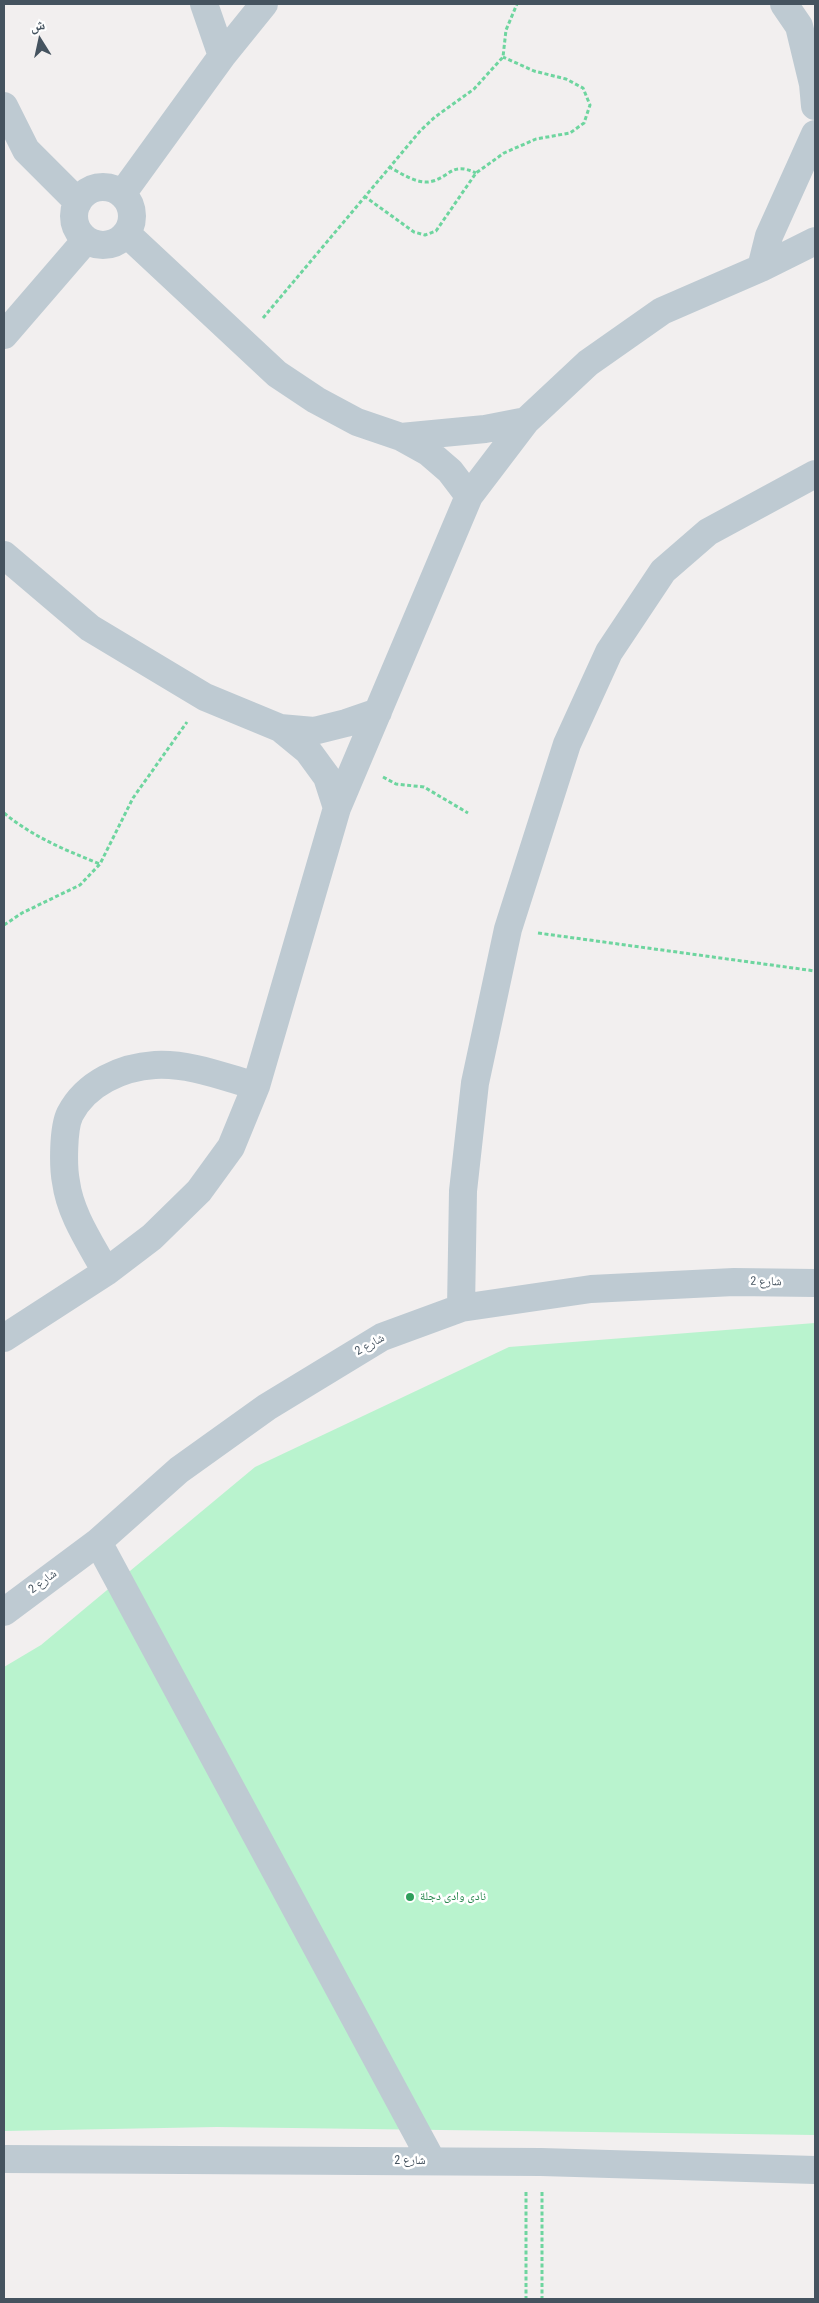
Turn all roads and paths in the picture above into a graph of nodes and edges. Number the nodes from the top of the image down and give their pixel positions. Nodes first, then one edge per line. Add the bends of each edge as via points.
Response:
1 (204, 4) edge
2 (264, 4) edge
3 (517, 4) edge
4 (784, 4) edge
5 (222, 56) junction
6 (504, 57) junction
7 (4, 106) edge
8 (815, 106) edge
9 (815, 134) edge
10 (389, 167) junction
11 (476, 173) junction
12 (122, 194) junction
13 (364, 196) junction
14 (78, 202) junction
15 (127, 234) junction
16 (86, 240) junction
17 (815, 241) edge
18 (761, 268) junction
19 (4, 335) edge
20 (242, 343) junction
21 (526, 421) junction
22 (401, 437) junction
23 (815, 474) edge
24 (468, 496) junction
25 (4, 555) edge
26 (205, 697) junction
27 (378, 712) junction
28 (280, 728) junction
29 (356, 762) junction
30 (337, 808) junction
31 (468, 813) dead end
32 (4, 814) edge
33 (100, 864) junction
34 (4, 925) edge
35 (508, 928) junction
36 (815, 970) edge
37 (256, 1086) junction
38 (106, 1272) junction
39 (815, 1283) edge
40 (461, 1308) junction
41 (4, 1338) edge
42 (98, 1542) junction
43 (4, 1612) edge
44 (4, 2158) edge
45 (432, 2162) junction
46 (534, 2162) junction
47 (815, 2170) edge
48 (526, 2299) edge
49 (542, 2299) edge

1 - 5 street
2 - 5 street
3 - 6 path via 506,30
4 - 8 street via 799,26 814,84
5 - 12 street
6 - 10 path via 474,89 435,117
6 - 11 path via 583,88 590,105 584,123 570,133 536,139 504,153
7 - 14 street via 26,150
9 - 18 street via 770,236
10 - 11 path via 420,182 433,182 453,169 465,168
10 - 13 path
11 - 13 path via 436,231 426,236 414,232
12 - 14 street via 110,188 98,188 86,193
12 - 15 street via 132,212 132,224
13 - 20 path
14 - 16 street via 75,223
15 - 16 street via 108,245
15 - 20 street
16 - 19 street
17 - 18 street
18 - 21 street via 662,310 588,363
20 - 22 street via 277,374 316,400 357,422
21 - 22 street via 485,429
21 - 24 street
22 - 24 street via 428,452 450,471
23 - 35 street via 708,532 664,571 609,652 567,744
24 - 27 street
25 - 26 street via 90,628
26 - 28 street
26 - 33 path via 133,798
27 - 28 street via 314,731
27 - 29 street
28 - 30 street via 308,752 328,777
29 - 30 street
29 - 31 path via 396,784 424,787
30 - 37 street
32 - 33 path via 32,834
33 - 34 path via 80,885
35 - 36 path
35 - 40 street via 468,1130 462,1191
37 - 38 street via 231,1147 199,1191 152,1237
37 - 38 street via 198,1069 156,1065 124,1071 93,1085 70,1115 64,1150 66,1183 80,1225
38 - 41 street
39 - 40 street, شارع 2 via 734,1282 591,1290
40 - 42 street, شارع 2 via 382,1337 267,1407 179,1470
42 - 43 street, شارع 2
42 - 45 street
44 - 45 street, شارع 2
45 - 46 street, شارع 2
46 - 47 street, شارع 2
46 - 48 path
46 - 49 path

